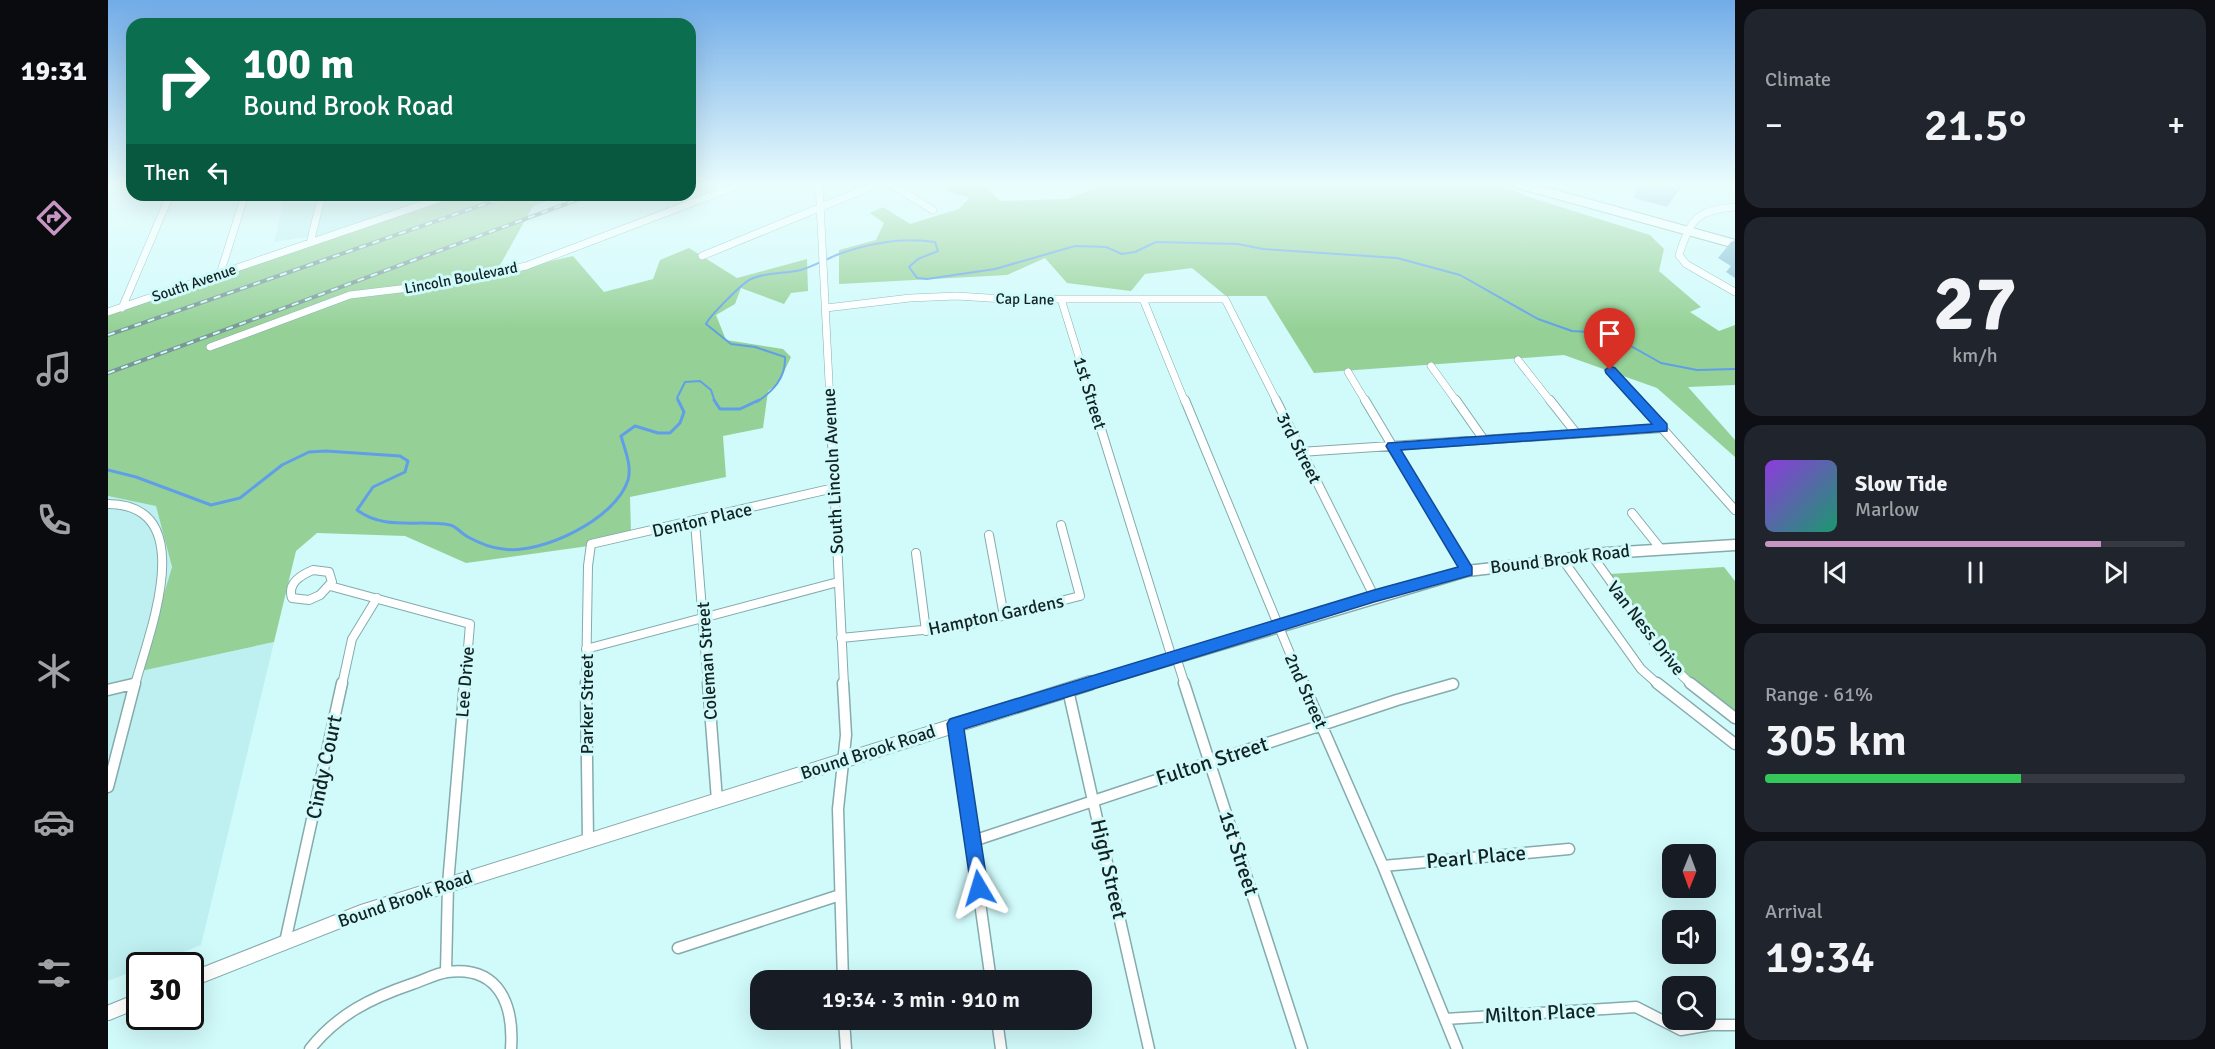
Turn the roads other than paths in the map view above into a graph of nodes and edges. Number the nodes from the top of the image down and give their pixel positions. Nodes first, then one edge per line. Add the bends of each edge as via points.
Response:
1 (154, 232) edge
2 (233, 232) edge
3 (313, 232) edge
4 (342, 232) edge
5 (615, 232) edge
6 (760, 232) edge
7 (821, 232) edge
8 (1687, 232) edge
9 (1691, 232) edge
10 (310, 243) junction
11 (1735, 244) edge
12 (702, 256) dead end
13 (220, 274) junction
14 (1735, 292) edge
15 (1143, 298) junction
16 (1061, 299) junction
17 (1225, 299) joint
18 (122, 308) junction
19 (826, 308) junction
20 (108, 312) edge
21 (210, 347) dead end
22 (1518, 360) dead end
23 (1431, 366) dead end
24 (1610, 370) dead end
25 (1348, 372) dead end
26 (1662, 428) junction
27 (1576, 434) junction
28 (1484, 440) junction
29 (1392, 446) junction
30 (1300, 452) junction
31 (834, 488) junction
32 (108, 504) edge
33 (1735, 510) edge
34 (1632, 513) dead end
35 (695, 522) junction
36 (1060, 525) dead end
37 (989, 535) dead end
38 (1735, 545) edge
39 (1660, 548) junction
40 (916, 553) dead end
41 (1591, 554) junction
42 (1563, 560) junction
43 (588, 566) joint
44 (1467, 571) junction
45 (838, 582) junction
46 (330, 586) junction
47 (1374, 596) junction
48 (377, 598) junction
49 (1004, 616) junction
50 (704, 618) junction
51 (1277, 625) junction
52 (926, 631) junction
53 (841, 638) junction
54 (586, 650) junction
55 (1174, 657) junction
56 (133, 684) junction
57 (1453, 684) dead end
58 (108, 690) edge
59 (1068, 690) junction
60 (1735, 718) edge
61 (956, 724) junction
62 (1321, 725) junction
63 (1735, 744) edge
64 (843, 760) junction
65 (1210, 762) junction
66 (108, 787) edge
67 (717, 800) junction
68 (1093, 801) junction
69 (588, 841) junction
70 (973, 841) junction
71 (1569, 849) dead end
72 (1383, 866) junction
73 (448, 884) junction
74 (840, 895) junction
75 (285, 942) junction
76 (678, 948) dead end
77 (843, 970) edge
78 (991, 970) edge
79 (446, 972) junction
80 (204, 974) edge
81 (126, 1006) edge
82 (108, 1013) edge
83 (1444, 1019) junction
84 (1735, 1025) edge
85 (845, 1030) edge
86 (998, 1030) edge
87 (310, 1049) edge
88 (512, 1049) edge
89 (846, 1049) edge
90 (1000, 1049) edge
91 (1149, 1049) edge
92 (1302, 1049) edge
93 (1457, 1049) edge

1 - 18 street
2 - 13 street
3 - 10 street
4 - 10 street, South Avenue
5 - 21 street, Lincoln Boulevard via 526,266 442,284 350,295
6 - 12 street
7 - 19 street, South Lincoln Avenue
8 - 14 street via 1679,255 1690,266
9 - 11 main road
10 - 13 street, South Avenue
13 - 18 street, South Avenue
15 - 16 street, Cap Lane
15 - 17 street, Cap Lane
15 - 51 street, 2nd Street
16 - 19 street, Cap Lane via 957,296
16 - 55 street, 1st Street
17 - 30 street, 3rd Street
18 - 20 street, South Avenue
19 - 31 street, South Lincoln Avenue
22 - 27 street
23 - 28 street
24 - 26 street
25 - 29 street
26 - 27 street
26 - 33 street
27 - 28 street
28 - 29 street
29 - 30 street
29 - 44 street
30 - 47 street, 3rd Street
31 - 35 street, Denton Place
31 - 45 street, South Lincoln Avenue
32 - 56 street via 144,516 163,547 164,572
34 - 39 street
35 - 43 street, Denton Place via 591,544
35 - 50 street, Coleman Street
36 - 49 street, Hampton Gardens via 1080,596
37 - 49 street
38 - 39 main road, Bound Brook Road
39 - 41 main road, Bound Brook Road
40 - 52 street
41 - 42 main road, Bound Brook Road
41 - 60 street, Van Ness Drive via 1668,662
42 - 44 main road, Bound Brook Road
42 - 63 street via 1641,669
43 - 54 street, Parker Street
44 - 47 main road, Bound Brook Road
45 - 50 street
45 - 53 street, South Lincoln Avenue
46 - 46 street via 329,572 313,570 295,580 290,594 296,601 308,601
46 - 48 street, Lee Drive
47 - 51 main road, Bound Brook Road
48 - 73 street, Lee Drive via 471,624
48 - 75 street, Cindy Court via 352,639
49 - 52 street, Hampton Gardens
50 - 54 street
50 - 67 street, Coleman Street
51 - 55 main road, Bound Brook Road
51 - 62 street, 2nd Street
52 - 53 street, Hampton Gardens
53 - 64 street, South Lincoln Avenue via 846,735
54 - 69 street, Parker Street
55 - 59 main road, Bound Brook Road
55 - 65 street, 1st Street
56 - 58 street
56 - 66 street
57 - 62 street, Fulton Street
59 - 61 main road, Bound Brook Road
59 - 68 street, High Street
61 - 64 main road, Bound Brook Road
61 - 70 street
62 - 65 street, Fulton Street
62 - 72 street, 2nd Street
64 - 67 main road, Bound Brook Road
64 - 74 street, South Lincoln Avenue via 838,809
65 - 68 street, Fulton Street
65 - 92 street, 1st Street
67 - 69 main road, Bound Brook Road
68 - 70 street, Fulton Street
68 - 91 street, High Street
69 - 73 main road, Bound Brook Road
70 - 78 street
71 - 72 street, Pearl Place
72 - 83 street, 2nd Street
73 - 75 main road, Bound Brook Road
73 - 79 street
74 - 76 street
74 - 77 street, South Lincoln Avenue
75 - 80 main road, Bound Brook Road
79 - 87 street via 370,998 348,1010
79 - 88 street via 479,975 508,1001
81 - 82 main road
83 - 84 street, Milton Place via 1636,1007 1681,1030
83 - 93 street, 2nd Street
85 - 89 street
86 - 90 street

